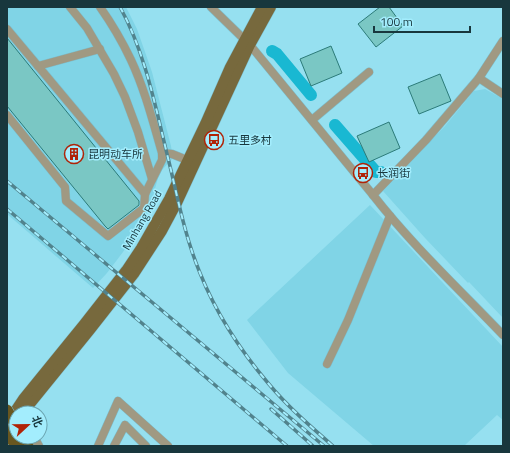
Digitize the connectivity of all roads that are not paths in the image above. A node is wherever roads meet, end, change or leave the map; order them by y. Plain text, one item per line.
1 (70, 7) edge
2 (100, 7) edge
3 (211, 7) edge
4 (262, 7) edge
5 (271, 7) edge
6 (7, 29) edge
7 (503, 41) edge
8 (248, 42) junction
9 (100, 49) junction
10 (38, 66) junction
11 (369, 72) dead end
12 (479, 78) junction
13 (503, 94) edge
14 (7, 115) edge
15 (312, 120) junction
16 (162, 153) junction
17 (187, 160) junction
18 (152, 179) junction
19 (145, 194) junction
20 (374, 195) junction
21 (390, 216) junction
22 (503, 335) edge
23 (327, 364) dead end
24 (29, 405) edge
25 (7, 423) edge
26 (7, 432) edge
27 (16, 446) edge
28 (98, 446) edge
29 (114, 446) edge
30 (146, 446) edge
31 (168, 446) edge

1 - 9 street
2 - 16 street
3 - 8 street
4 - 8 main road, Minhang Road
5 - 8 main road, Minhang Road
6 - 10 street
7 - 12 street
8 - 15 street
8 - 17 main road, Minhang Road
8 - 24 main road, Minhang Road
9 - 10 street
9 - 18 street
10 - 19 street
11 - 15 street
12 - 13 street
12 - 20 street
14 - 19 street
15 - 20 street
16 - 17 street
16 - 18 street
17 - 25 main road, Minhang Road
18 - 19 street
20 - 21 street
21 - 22 street
21 - 23 street
26 - 27 highway, bridge
28 - 31 street
29 - 30 street

